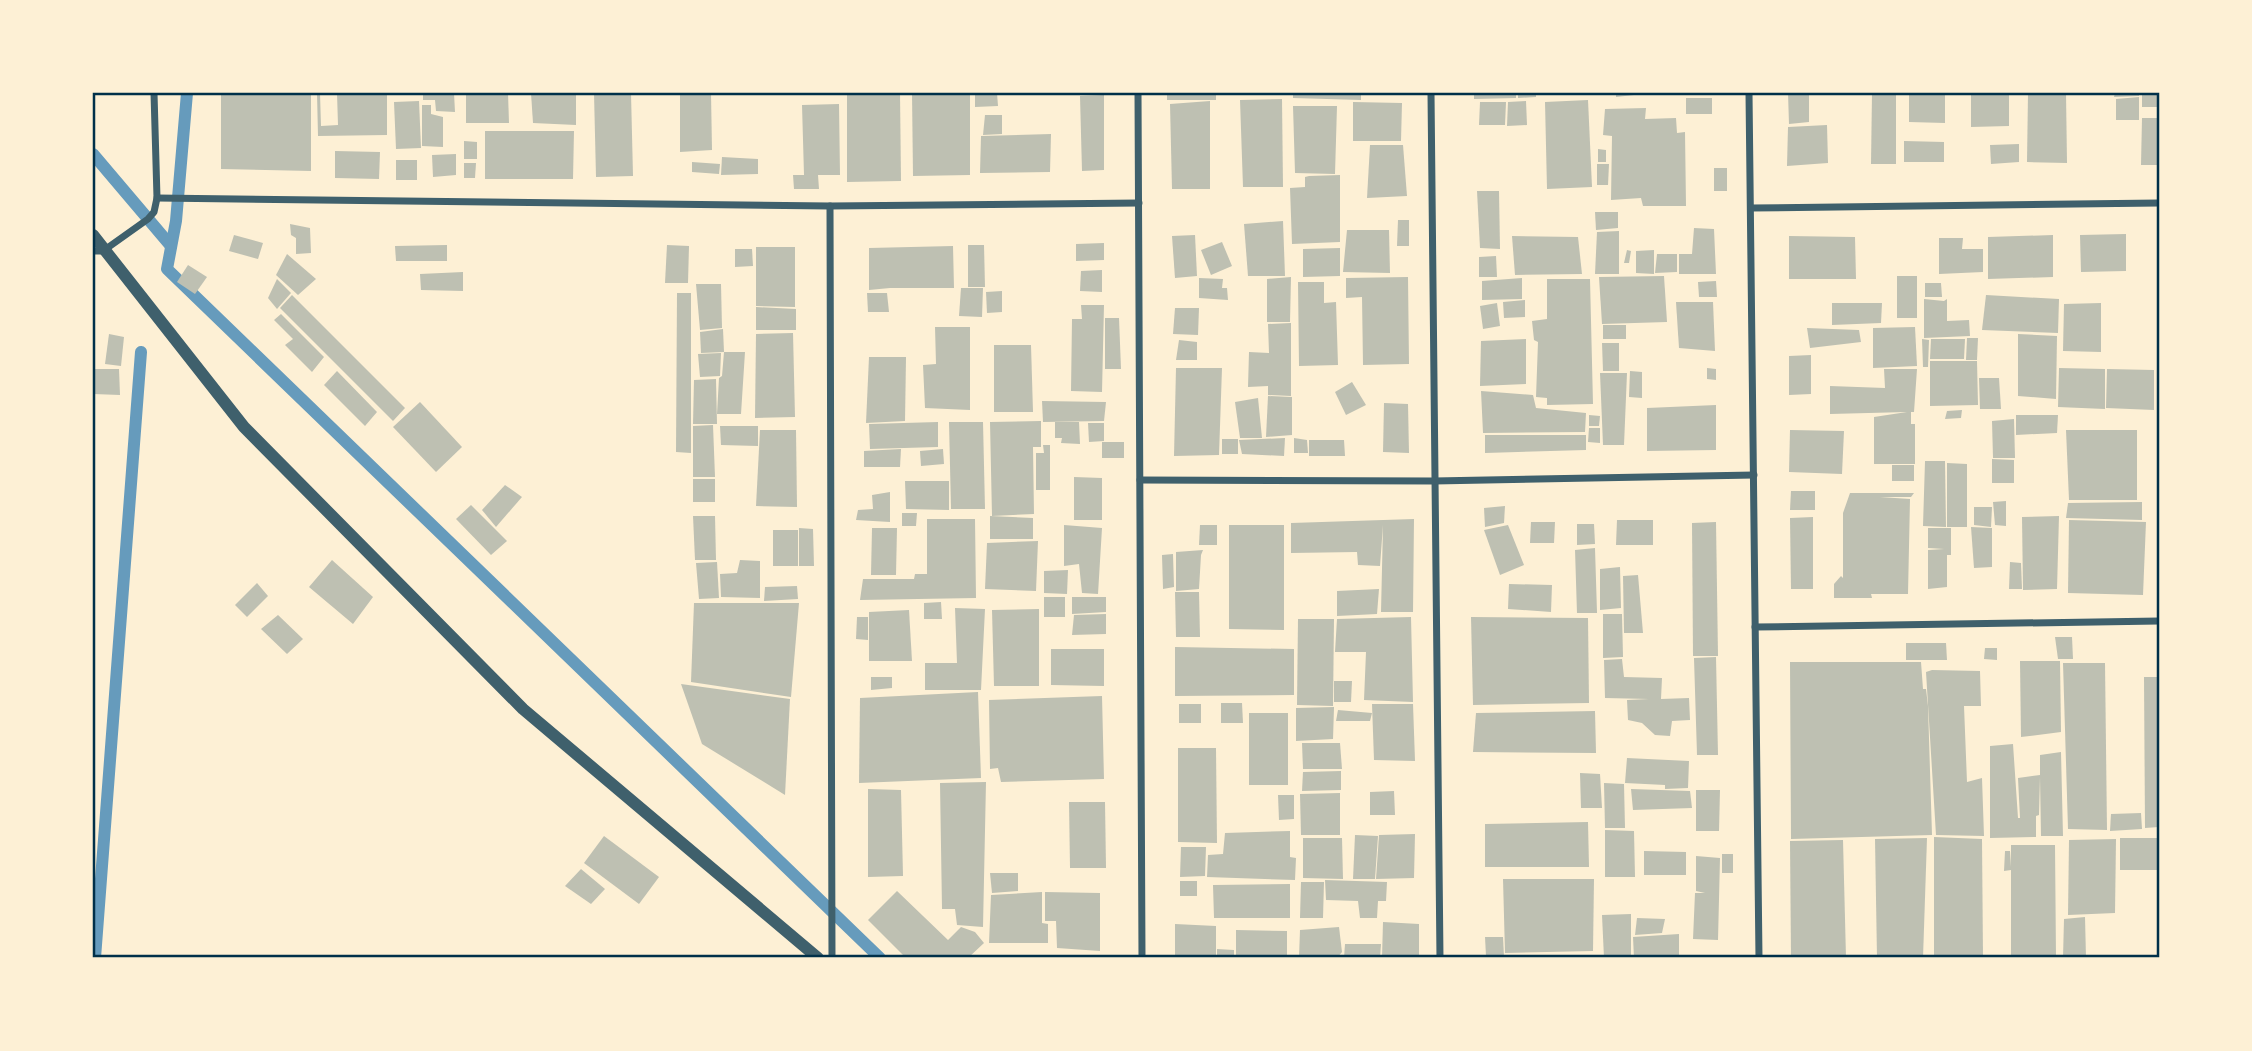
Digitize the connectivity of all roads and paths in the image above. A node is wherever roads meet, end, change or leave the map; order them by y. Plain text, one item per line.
1 (154, 93) edge
2 (1138, 93) edge
3 (1431, 93) edge
4 (1749, 93) edge
5 (157, 198) junction
6 (1139, 203) junction
7 (2159, 203) edge
8 (830, 206) junction
9 (1751, 208) junction
10 (93, 235) edge
11 (98, 251) edge
12 (1754, 475) junction
13 (1140, 480) junction
14 (1434, 481) junction
15 (2159, 621) edge
16 (1755, 627) junction
17 (818, 958) edge
18 (832, 958) edge
19 (1142, 958) edge
20 (1440, 958) edge
21 (1759, 958) edge

1 - 5 street
2 - 6 street
3 - 14 street
4 - 9 street
5 - 8 street
5 - 11 street
6 - 8 street
6 - 13 street
7 - 9 street
8 - 18 street
9 - 12 street
10 - 11 street
11 - 17 street
12 - 14 street
12 - 16 street
13 - 14 street
13 - 19 street
14 - 20 street
15 - 16 street
16 - 21 street

